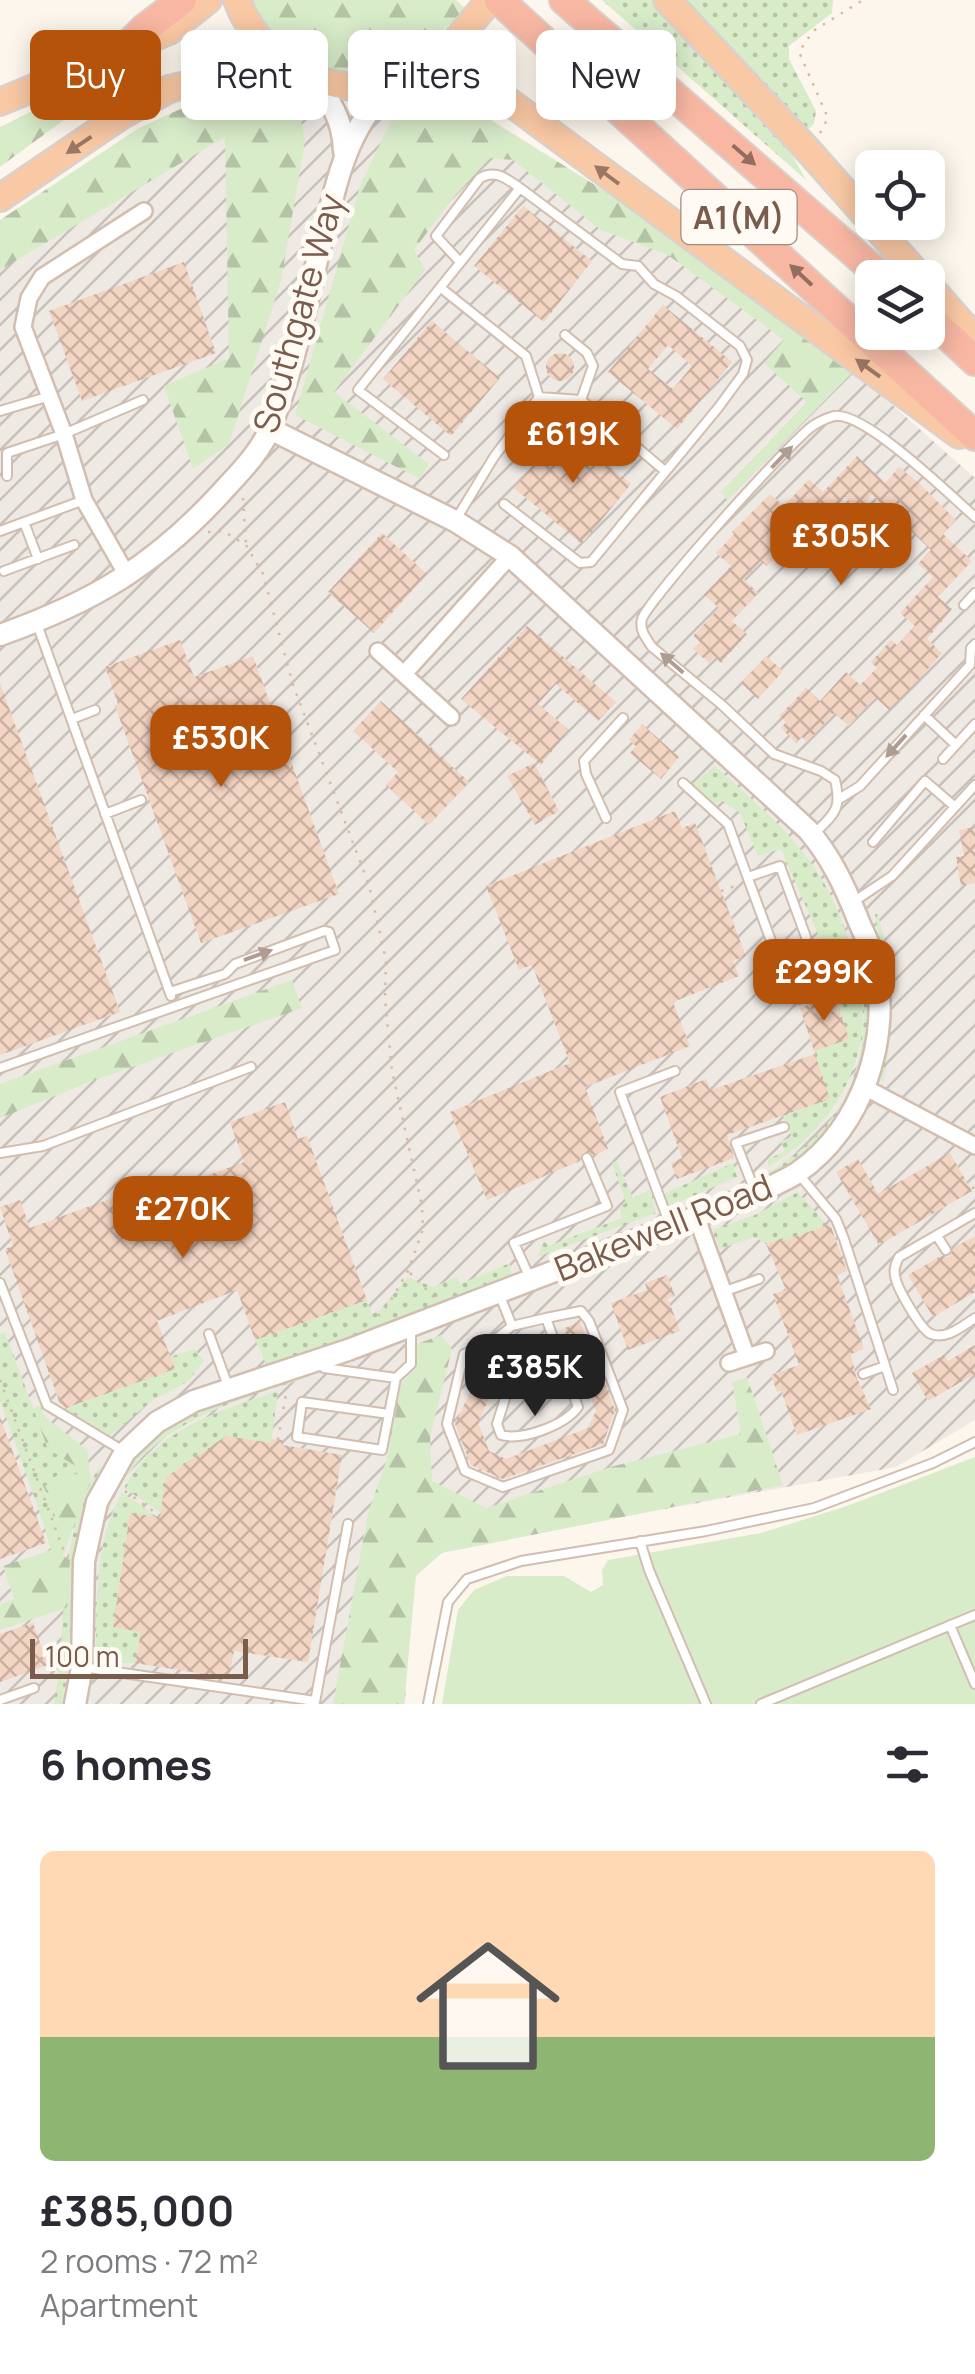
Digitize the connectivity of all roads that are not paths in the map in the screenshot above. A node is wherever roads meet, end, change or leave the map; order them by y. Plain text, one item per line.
1 (182, 0) edge
2 (208, 0) edge
3 (238, 0) edge
4 (490, 0) edge
5 (500, 0) edge
6 (564, 0) edge
7 (667, 0) edge
8 (146, 30) edge
9 (254, 30) edge
10 (463, 30) edge
11 (161, 34) edge
12 (181, 86) edge
13 (30, 89) edge
14 (328, 99) edge
15 (0, 102) edge
16 (516, 107) edge
17 (363, 120) edge
18 (344, 153) junction
19 (520, 188) junction
20 (0, 198) edge
21 (144, 211) dead end
22 (862, 260) edge
23 (905, 260) edge
24 (460, 262) junction
25 (441, 288) junction
26 (945, 304) edge
27 (945, 333) edge
28 (565, 335) dead end
29 (975, 338) edge
30 (975, 360) edge
31 (50, 396) junction
32 (539, 397) junction
33 (143, 400) dead end
34 (581, 400) junction
35 (0, 411) edge
36 (270, 429) junction
37 (64, 434) junction
38 (975, 436) edge
39 (975, 447) edge
40 (444, 454) dead end
41 (666, 471) junction
42 (7, 476) dead end
43 (84, 500) junction
44 (504, 504) dead end
45 (975, 516) edge
46 (455, 521) junction
47 (24, 522) junction
48 (0, 532) edge
49 (74, 546) dead end
50 (510, 556) junction
51 (38, 559) junction
52 (4, 571) dead end
53 (128, 576) junction
54 (975, 593) edge
55 (964, 605) dead end
56 (36, 622) junction
57 (0, 635) edge
58 (975, 644) edge
59 (378, 651) dead end
60 (404, 674) junction
61 (94, 710) dead end
62 (924, 715) junction
63 (451, 716) dead end
64 (72, 718) junction
65 (623, 718) dead end
66 (975, 724) edge
67 (956, 745) junction
68 (943, 759) dead end
69 (682, 783) dead end
70 (975, 785) edge
71 (839, 798) junction
72 (141, 800) dead end
73 (954, 806) junction
74 (105, 814) junction
75 (606, 818) dead end
76 (812, 835) junction
77 (873, 842) dead end
78 (748, 879) junction
79 (851, 904) junction
80 (806, 937) dead end
81 (774, 948) dead end
82 (874, 960) junction
83 (170, 992) junction
84 (799, 999) dead end
85 (174, 1005) junction
86 (252, 1067) dead end
87 (0, 1068) edge
88 (675, 1071) dead end
89 (866, 1088) junction
90 (784, 1127) dead end
91 (975, 1146) edge
92 (0, 1154) edge
93 (587, 1158) dead end
94 (798, 1172) junction
95 (756, 1194) junction
96 (975, 1213) edge
97 (696, 1216) junction
98 (670, 1226) junction
99 (937, 1236) junction
100 (946, 1250) dead end
101 (759, 1279) dead end
102 (530, 1280) junction
103 (0, 1283) edge
104 (858, 1285) junction
105 (844, 1290) dead end
106 (499, 1292) junction
107 (723, 1292) junction
108 (546, 1318) junction
109 (975, 1318) edge
110 (412, 1326) junction
111 (512, 1326) junction
112 (209, 1334) dead end
113 (490, 1343) junction
114 (766, 1351) dead end
115 (746, 1358) junction
116 (315, 1360) junction
117 (728, 1364) dead end
118 (885, 1366) junction
119 (864, 1374) dead end
120 (396, 1378) junction
121 (229, 1388) junction
122 (893, 1390) dead end
123 (388, 1414) junction
124 (975, 1442) edge
125 (125, 1452) junction
126 (348, 1524) dead end
127 (640, 1541) junction
128 (975, 1615) edge
129 (950, 1624) junction
130 (82, 1667) junction
131 (975, 1684) edge
132 (34, 1688) dead end
133 (0, 1700) edge
134 (315, 1703) edge
135 (75, 1704) edge
136 (428, 1704) edge
137 (706, 1704) edge
138 (761, 1704) edge

1 - 8 highway
2 - 11 highway
3 - 9 highway
4 - 10 highway
38 -> 5 highway, A1(M)
6 -> 22 highway, A1(M)
7 - 23 highway
12 -> 20 highway
13 - 15 highway
14 - 18 street, Southgate Way
39 -> 16 highway
17 - 18 street, Southgate Way
18 - 36 street, Southgate Way
19 - 24 lane
19 - 24 lane
19 - 41 lane
21 - 31 street
24 - 25 lane
25 - 32 lane
25 - 40 lane
26 - 29 highway
27 - 30 highway
28 - 34 lane
31 - 35 lane
31 - 37 street
32 - 34 lane
32 - 46 lane
33 - 37 lane
34 - 41 lane
36 - 46 street, Bakewell Road
36 - 53 street, Southgate Way
37 - 42 lane
37 - 43 street
41 - 44 lane
43 - 47 lane
43 - 53 street
71 -> 45 lane
46 - 50 street, Bakewell Road
47 - 48 lane
47 - 51 lane
49 - 51 lane
50 - 60 street
50 - 76 street, Bakewell Road
51 - 52 lane
53 - 56 street, Southgate Way
54 - 55 lane
56 - 57 street, Southgate Way
56 - 64 lane
58 - 62 lane
59 - 60 street
60 - 63 street
61 - 64 lane
62 - 67 lane
62 -> 71 lane
64 - 74 lane
65 - 75 lane
66 - 67 lane
67 - 68 lane
69 - 78 lane
70 - 73 lane
71 - 76 lane
72 - 74 lane
73 - 77 lane
73 - 79 lane
74 - 83 lane
76 - 79 street, Bakewell Road
78 - 80 lane
78 - 81 lane
79 - 82 street, Bakewell Road
82 - 84 lane
82 - 89 street, Bakewell Road
83 - 85 lane
83 -> 85 lane
85 - 87 lane
86 - 92 lane
88 - 98 lane
89 - 91 street
89 - 94 street, Bakewell Road
90 - 95 lane
93 - 102 lane
94 - 95 street, Bakewell Road
94 - 104 lane
95 - 97 street, Bakewell Road
96 - 99 lane
97 - 98 street, Bakewell Road
97 - 107 street
98 - 102 street, Bakewell Road
99 - 100 lane
99 - 109 lane
101 - 107 lane
102 - 106 street, Bakewell Road
103 - 125 lane
104 - 105 lane
104 - 118 lane
106 - 110 street, Bakewell Road
106 - 111 lane
107 - 115 street
108 - 111 lane
108 - 113 lane
108 - 113 lane
110 - 116 street, Bakewell Road
110 - 120 lane
111 - 113 lane
112 - 121 lane
114 - 115 street
115 - 117 street
116 - 120 lane
116 - 121 street, Bakewell Road
118 - 119 lane
118 - 122 lane
120 - 123 lane
121 - 125 street, Bakewell Road
123 - 123 lane
124 - 127 lane
125 - 130 street, Bakewell Road
126 - 134 lane
127 - 136 lane
127 - 137 lane
128 - 129 lane
129 - 131 lane
129 - 138 lane
130 - 134 lane
130 - 135 street, Bakewell Road
132 - 133 lane

